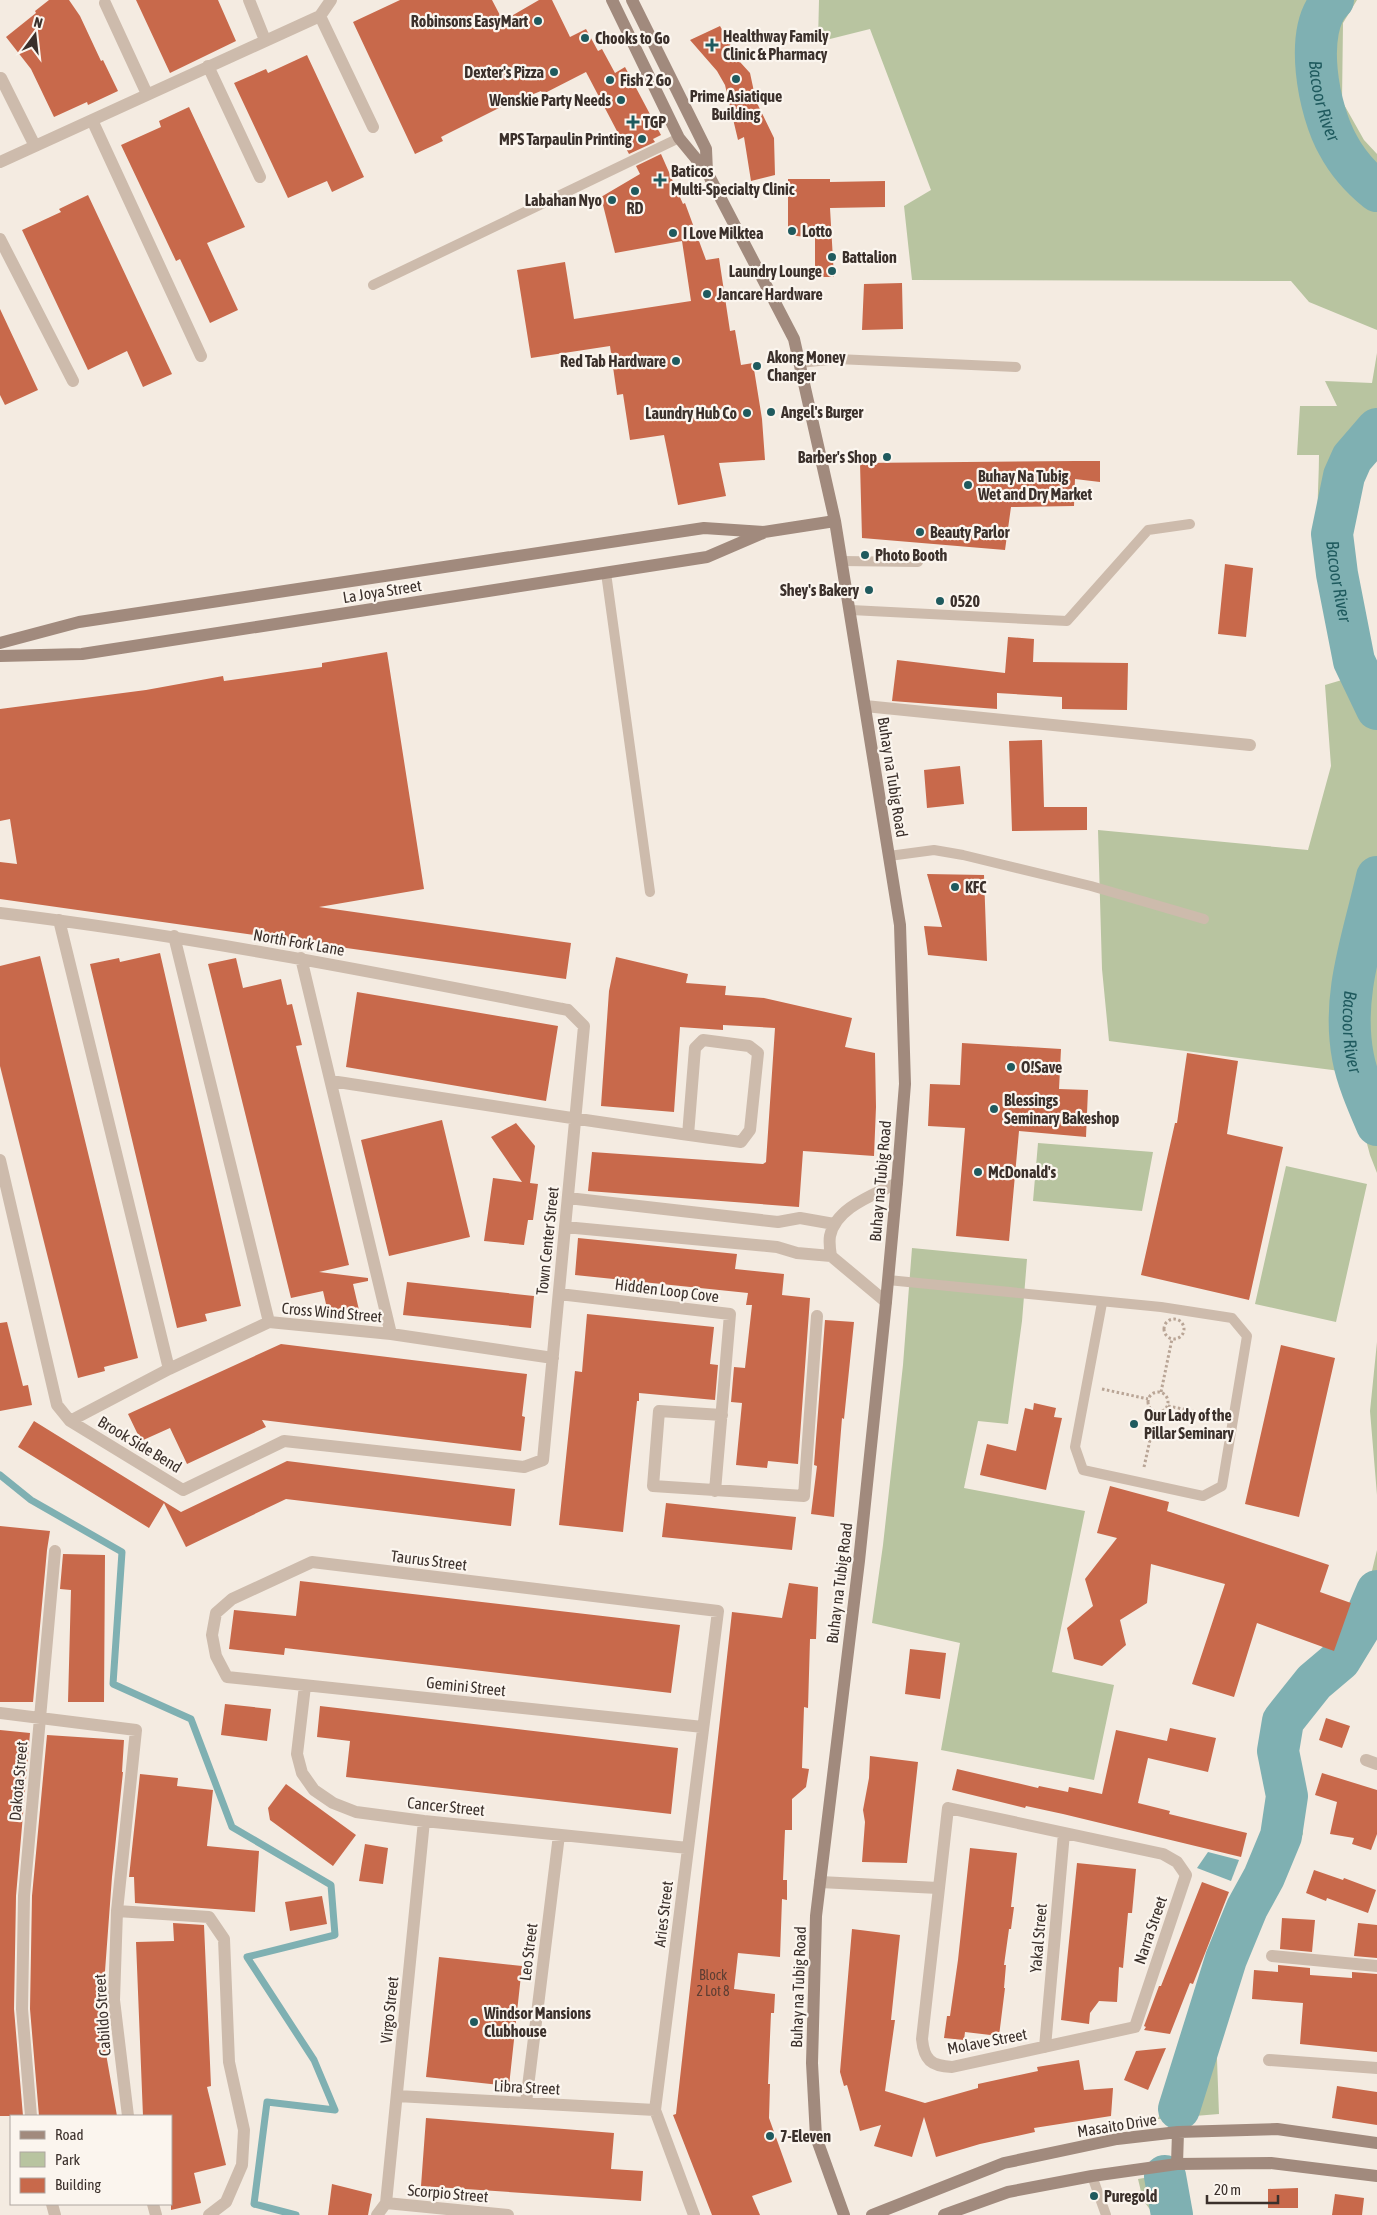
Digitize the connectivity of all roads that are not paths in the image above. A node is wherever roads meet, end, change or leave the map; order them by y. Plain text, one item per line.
1 (249, 0) edge
2 (331, 0) edge
3 (612, 0) edge
4 (632, 0) edge
5 (105, 3) dead end
6 (320, 16) junction
7 (265, 40) junction
8 (208, 66) junction
9 (1, 78) edge
10 (147, 94) junction
11 (92, 120) junction
12 (373, 127) dead end
13 (679, 138) junction
14 (35, 146) junction
15 (0, 162) edge
16 (707, 172) junction
17 (260, 177) dead end
18 (0, 240) edge
19 (373, 285) dead end
20 (201, 356) dead end
21 (800, 363) junction
22 (1016, 367) dead end
23 (73, 381) dead end
24 (835, 521) junction
25 (1190, 524) dead end
26 (764, 532) junction
27 (842, 561) junction
28 (918, 562) dead end
29 (606, 573) junction
30 (851, 610) junction
31 (0, 643) edge
32 (0, 656) edge
33 (865, 706) junction
34 (1250, 745) dead end
35 (889, 856) junction
36 (650, 892) dead end
37 (0, 913) edge
38 (1204, 919) dead end
39 (59, 920) junction
40 (174, 936) junction
41 (301, 958) junction
42 (584, 1026) joint
43 (330, 1081) junction
44 (576, 1119) junction
45 (688, 1135) junction
46 (0, 1160) edge
47 (897, 1183) junction
48 (568, 1198) junction
49 (834, 1224) junction
50 (565, 1227) junction
51 (831, 1256) junction
52 (888, 1280) junction
53 (558, 1294) junction
54 (886, 1302) junction
55 (1102, 1303) junction
56 (816, 1316) dead end
57 (270, 1322) junction
58 (391, 1334) junction
59 (552, 1358) junction
60 (169, 1369) junction
61 (722, 1415) junction
62 (70, 1421) junction
63 (543, 1460) joint
64 (715, 1490) junction
65 (55, 1551) dead end
66 (718, 1611) joint
67 (227, 1677) joint
68 (305, 1686) junction
69 (0, 1713) edge
70 (40, 1718) junction
71 (703, 1727) junction
72 (424, 1821) junction
73 (1064, 1833) junction
74 (559, 1835) junction
75 (688, 1848) junction
76 (1163, 1854) joint
77 (820, 1882) junction
78 (938, 1888) junction
79 (117, 1911) junction
80 (1272, 1956) dead end
81 (1377, 1966) edge
82 (1134, 2027) joint
83 (1045, 2046) junction
84 (1268, 2060) dead end
85 (1377, 2068) edge
86 (397, 2096) junction
87 (526, 2103) junction
88 (655, 2110) junction
89 (31, 2115) edge
90 (128, 2115) edge
91 (1178, 2132) junction
92 (1377, 2143) edge
93 (1177, 2164) junction
94 (1092, 2176) junction
95 (1377, 2176) edge
96 (386, 2203) junction
97 (456, 2212) edge
98 (209, 2215) edge
99 (377, 2215) edge
100 (508, 2215) edge
101 (694, 2215) edge
102 (844, 2215) edge
103 (872, 2215) edge
104 (944, 2215) edge
105 (1106, 2215) edge

1 - 7 street
2 - 6 street
3 - 13 street, Buhay na Tubig Road
4 - 16 street, Buhay na Tubig Road
5 - 10 street
6 - 7 street
6 - 12 street
7 - 8 street
8 - 10 street
8 - 17 street
9 - 14 street
10 - 11 street
11 - 14 street
11 - 20 street
13 - 16 street, Buhay na Tubig Road
13 - 19 lane
14 - 15 street
16 - 21 street, Buhay na Tubig Road
18 - 23 street
21 - 22 lane
21 - 24 street, Buhay na Tubig Road
24 - 26 street, La Joya Street
24 - 27 street, Buhay na Tubig Road
25 - 30 lane
26 - 29 street, La Joya Street
26 - 31 street, La Joya Street
27 - 28 lane
27 - 30 street, Buhay na Tubig Road
29 - 32 street, La Joya Street
29 - 36 lane
30 - 33 street, Buhay na Tubig Road
33 - 34 street
33 - 35 street, Buhay na Tubig Road
35 - 38 lane
35 - 47 street, Buhay na Tubig Road
37 - 39 street, North Fork Lane
39 - 40 street, North Fork Lane
39 - 60 street
40 - 41 street, North Fork Lane
40 - 57 street
41 - 42 street, North Fork Lane
41 - 43 street
42 - 44 street, Town Center Street
43 - 44 street
43 - 58 street
44 - 45 street
44 - 48 street, Town Center Street
45 - 45 street
46 - 62 street, Brook Side Bend
47 - 49 street
47 - 52 street, Buhay na Tubig Road
48 - 49 street
48 - 50 street, Town Center Street
49 - 51 street
50 - 51 street
50 - 53 street, Town Center Street
51 - 54 street
52 - 54 street, Buhay na Tubig Road
52 - 55 lane
53 - 59 street, Town Center Street
53 - 61 street, Hidden Loop Cove
54 - 77 street, Buhay na Tubig Road
55 - 55 lane
56 - 64 street
57 - 58 street, Cross Wind Street
57 - 60 street, Cross Wind Street
58 - 59 street, Cross Wind Street
59 - 63 street, Town Center Street
60 - 62 street, Cross Wind Street
61 - 64 street, Hidden Loop Cove
61 - 64 street
62 - 63 street, Brook Side Bend
65 - 70 street, Dakota Street
66 - 67 street, Taurus Street
66 - 71 street, Aries Street
67 - 68 street, Gemini Street
68 - 71 street, Gemini Street
68 - 72 street, Cancer Street
69 - 70 street
70 - 79 street, Cabildo Street
70 - 89 street, Dakota Street
71 - 75 street, Aries Street
72 - 74 street, Cancer Street
72 - 86 street, Virgo Street
73 - 76 street, Molave Street
73 - 78 street, Molave Street
73 - 83 street, Yakal Street
74 - 75 street, Cancer Street
74 - 87 street, Leo Street
75 - 88 street, Aries Street
76 - 82 street, Narra Street
77 - 78 street
77 - 102 street, Buhay na Tubig Road
78 - 83 street, Molave Street
79 - 90 street, Cabildo Street
79 - 98 street
80 - 81 street
82 - 83 street, Molave Street
84 - 85 street
86 - 87 street, Libra Street
86 - 96 street, Virgo Street
87 - 88 street, Libra Street
88 - 101 street, Aries Street
91 - 92 street, Masaito Drive
91 - 93 street
91 - 103 street, Masaito Drive
93 - 94 street
93 - 95 street
94 - 104 street
94 - 105 lane
96 - 97 street, Scorpio Street
96 - 99 street
97 - 100 street, Scorpio Street

